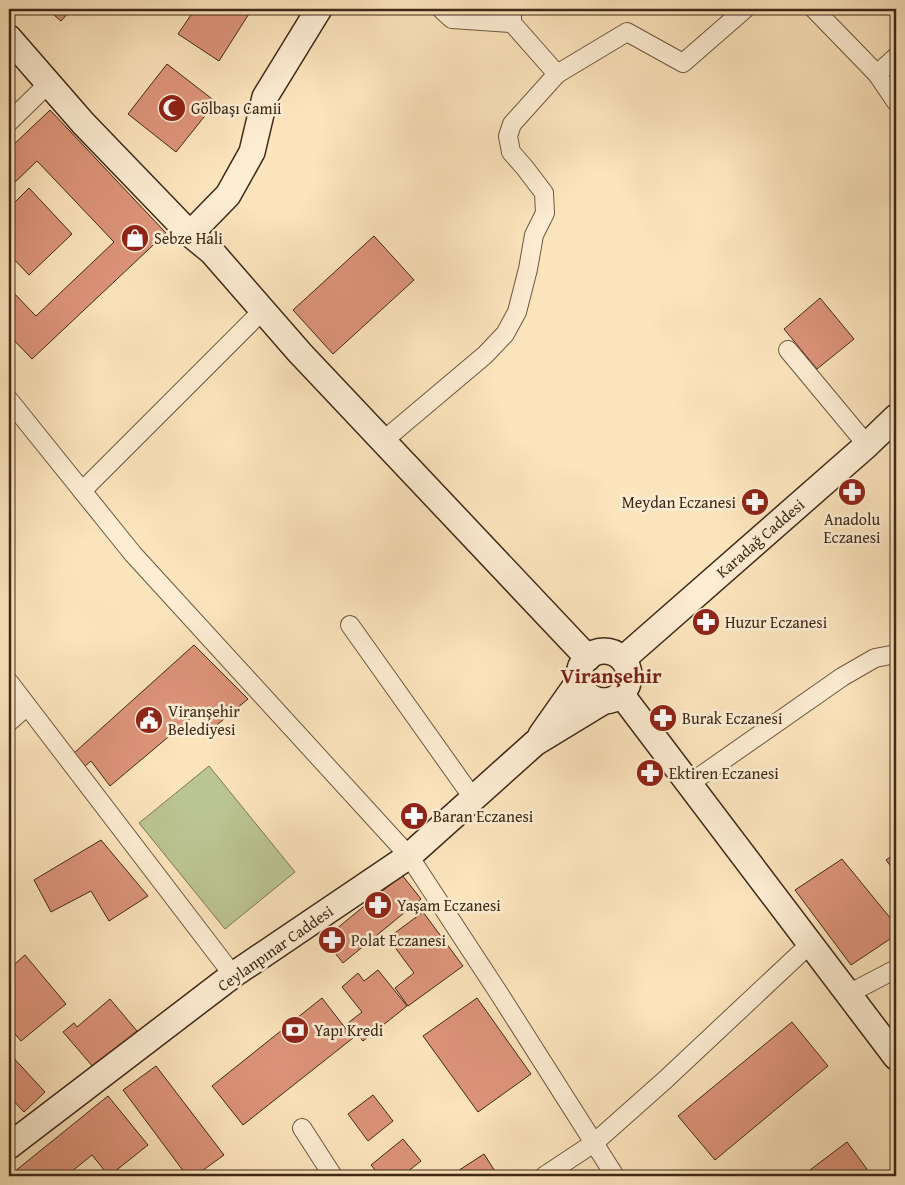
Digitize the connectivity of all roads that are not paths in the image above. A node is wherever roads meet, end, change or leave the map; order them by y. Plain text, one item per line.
1 (319, 9) edge
2 (441, 9) edge
3 (746, 9) edge
4 (814, 9) edge
5 (512, 16) edge
6 (9, 38) edge
7 (896, 57) edge
8 (557, 74) junction
9 (877, 74) junction
10 (49, 84) junction
11 (896, 102) edge
12 (9, 122) edge
13 (190, 234) junction
14 (262, 310) junction
15 (788, 350) dead end
16 (9, 400) edge
17 (896, 417) edge
18 (15, 419) edge
19 (383, 441) junction
20 (867, 444) junction
21 (82, 491) junction
22 (350, 625) dead end
23 (896, 654) edge
24 (588, 658) junction
25 (623, 659) junction
26 (579, 681) junction
27 (9, 682) edge
28 (612, 698) junction
29 (26, 707) junction
30 (9, 722) edge
31 (535, 743) junction
32 (689, 784) junction
33 (473, 798) junction
34 (409, 856) junction
35 (810, 944) junction
36 (896, 969) edge
37 (233, 975) junction
38 (848, 994) junction
39 (896, 1057) edge
40 (302, 1128) dead end
41 (594, 1143) junction
42 (9, 1146) edge
43 (333, 1176) edge
44 (544, 1176) edge
45 (615, 1176) edge

1 - 13 street
2 - 5 street
3 - 8 street
4 - 9 street
5 - 8 street
6 - 10 street
7 - 9 street
8 - 19 street
9 - 11 street
10 - 12 street
10 - 13 street
13 - 14 street
14 - 19 street
14 - 21 street
15 - 20 street
16 - 18 street
17 - 20 street, Karadağ Caddesi
18 - 21 street
19 - 24 street
20 - 25 street, Karadağ Caddesi
21 - 34 street
22 - 33 street
23 - 32 street
24 - 25 street
24 - 26 street
25 - 28 street
26 - 28 street
26 - 31 street
27 - 29 street
28 - 31 street
28 - 32 street
29 - 30 street
29 - 37 street
31 - 33 street, Ceylanpınar Caddesi
32 - 35 street
33 - 34 street, Ceylanpınar Caddesi
34 - 37 street, Ceylanpınar Caddesi
34 - 41 street
35 - 38 street
35 - 41 street
36 - 38 street
37 - 42 street, Ceylanpınar Caddesi
38 - 39 street
40 - 43 street
41 - 44 street
41 - 45 street

